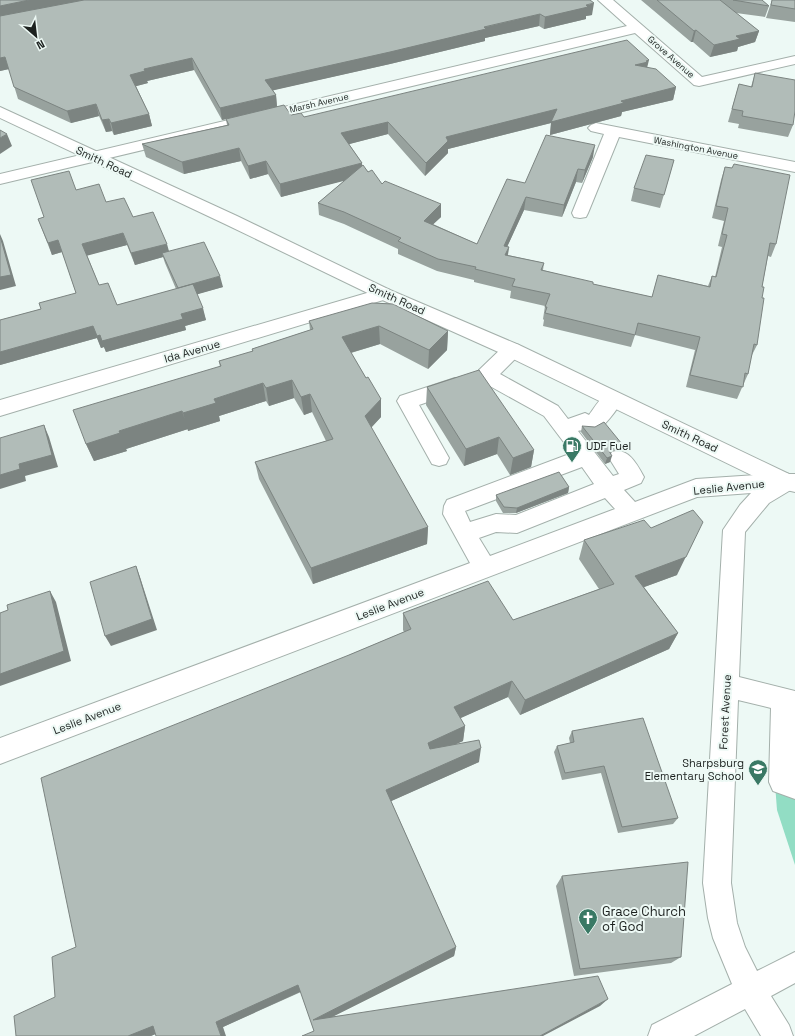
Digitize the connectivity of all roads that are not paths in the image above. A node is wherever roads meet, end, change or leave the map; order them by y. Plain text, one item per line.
1 (605, 0) edge
2 (638, 28) junction
3 (795, 60) edge
4 (0, 112) edge
5 (596, 128) dead end
6 (613, 132) junction
7 (94, 157) junction
8 (795, 167) edge
9 (0, 179) edge
10 (580, 213) dead end
11 (384, 294) junction
12 (512, 350) junction
13 (486, 375) junction
14 (613, 399) junction
15 (0, 408) edge
16 (564, 428) junction
17 (586, 457) junction
18 (439, 458) dead end
19 (619, 458) dead end
20 (792, 480) edge
21 (608, 486) junction
22 (630, 512) junction
23 (466, 533) junction
24 (485, 568) junction
25 (726, 685) junction
26 (790, 701) edge
27 (0, 751) edge
28 (795, 786) edge
29 (795, 967) edge
30 (750, 990) junction
31 (663, 1036) edge
32 (778, 1036) edge

1 - 2 street, Grove Avenue
2 - 3 street, Grove Avenue
2 - 7 street, Marsh Avenue
4 - 7 street, Smith Road
5 - 6 street, Washington Avenue
6 - 8 street, Washington Avenue
6 - 10 street
7 - 9 street, Marsh Avenue
7 - 11 street, Smith Road
11 - 12 street, Smith Road
11 - 15 street, Ida Avenue
12 - 13 street
12 - 14 street, Smith Road
13 - 16 street
13 - 18 street
14 - 16 street
14 - 20 street, Smith Road
16 - 17 street
17 - 21 street
17 - 23 street
19 - 21 street
20 - 22 street, Leslie Avenue
20 - 25 street, Forest Avenue
21 - 22 street
21 - 23 street
22 - 24 street, Leslie Avenue
23 - 24 street
24 - 27 street, Leslie Avenue
25 - 26 street
25 - 30 street, Forest Avenue
26 - 28 street
29 - 30 street
30 - 31 street
30 - 32 street, Forest Avenue

